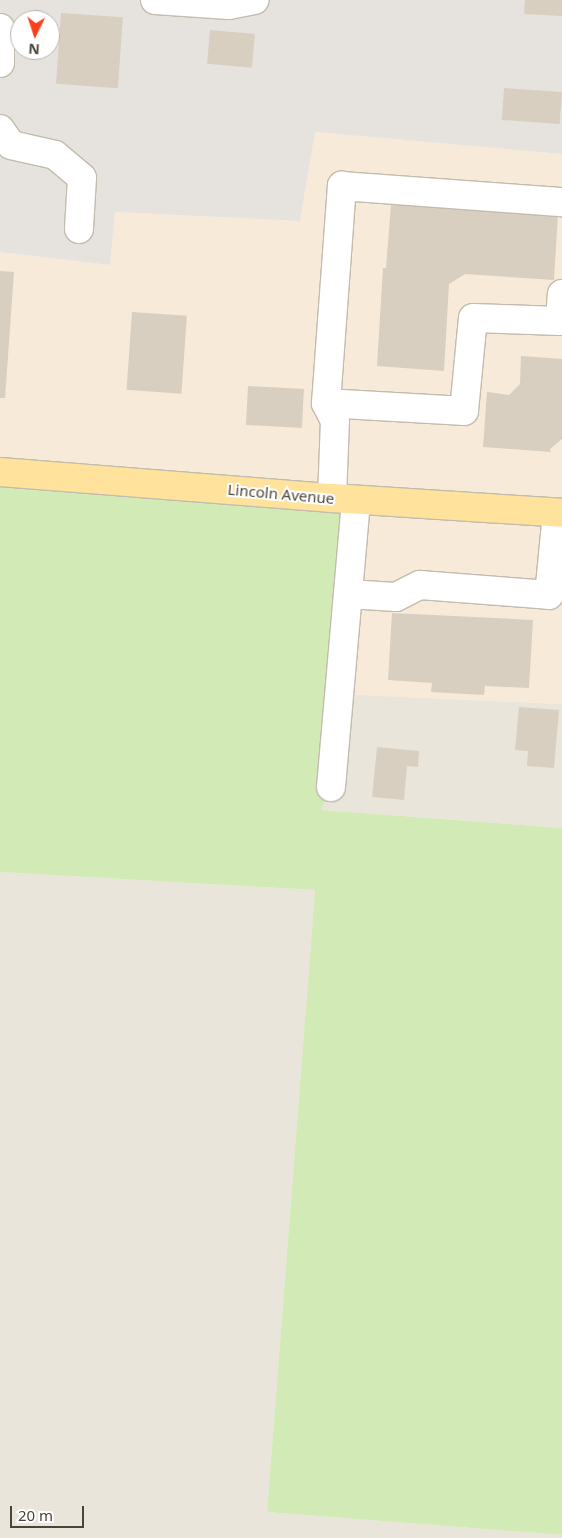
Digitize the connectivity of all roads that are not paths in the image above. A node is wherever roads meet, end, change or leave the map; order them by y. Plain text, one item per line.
1 (154, 0) edge
2 (255, 0) edge
3 (0, 28) edge
4 (0, 63) edge
5 (0, 129) edge
6 (562, 202) edge
7 (79, 229) dead end
8 (562, 294) edge
9 (326, 403) junction
10 (0, 472) edge
11 (344, 499) junction
12 (559, 513) edge
13 (348, 594) junction
14 (332, 787) dead end

1 - 2 street
3 - 4 street
5 - 7 street
6 - 9 street
8 - 9 street
9 - 11 street
10 - 11 main road, Lincoln Avenue
11 - 12 main road, Lincoln Avenue
11 - 13 street
12 - 13 street
13 - 14 street

